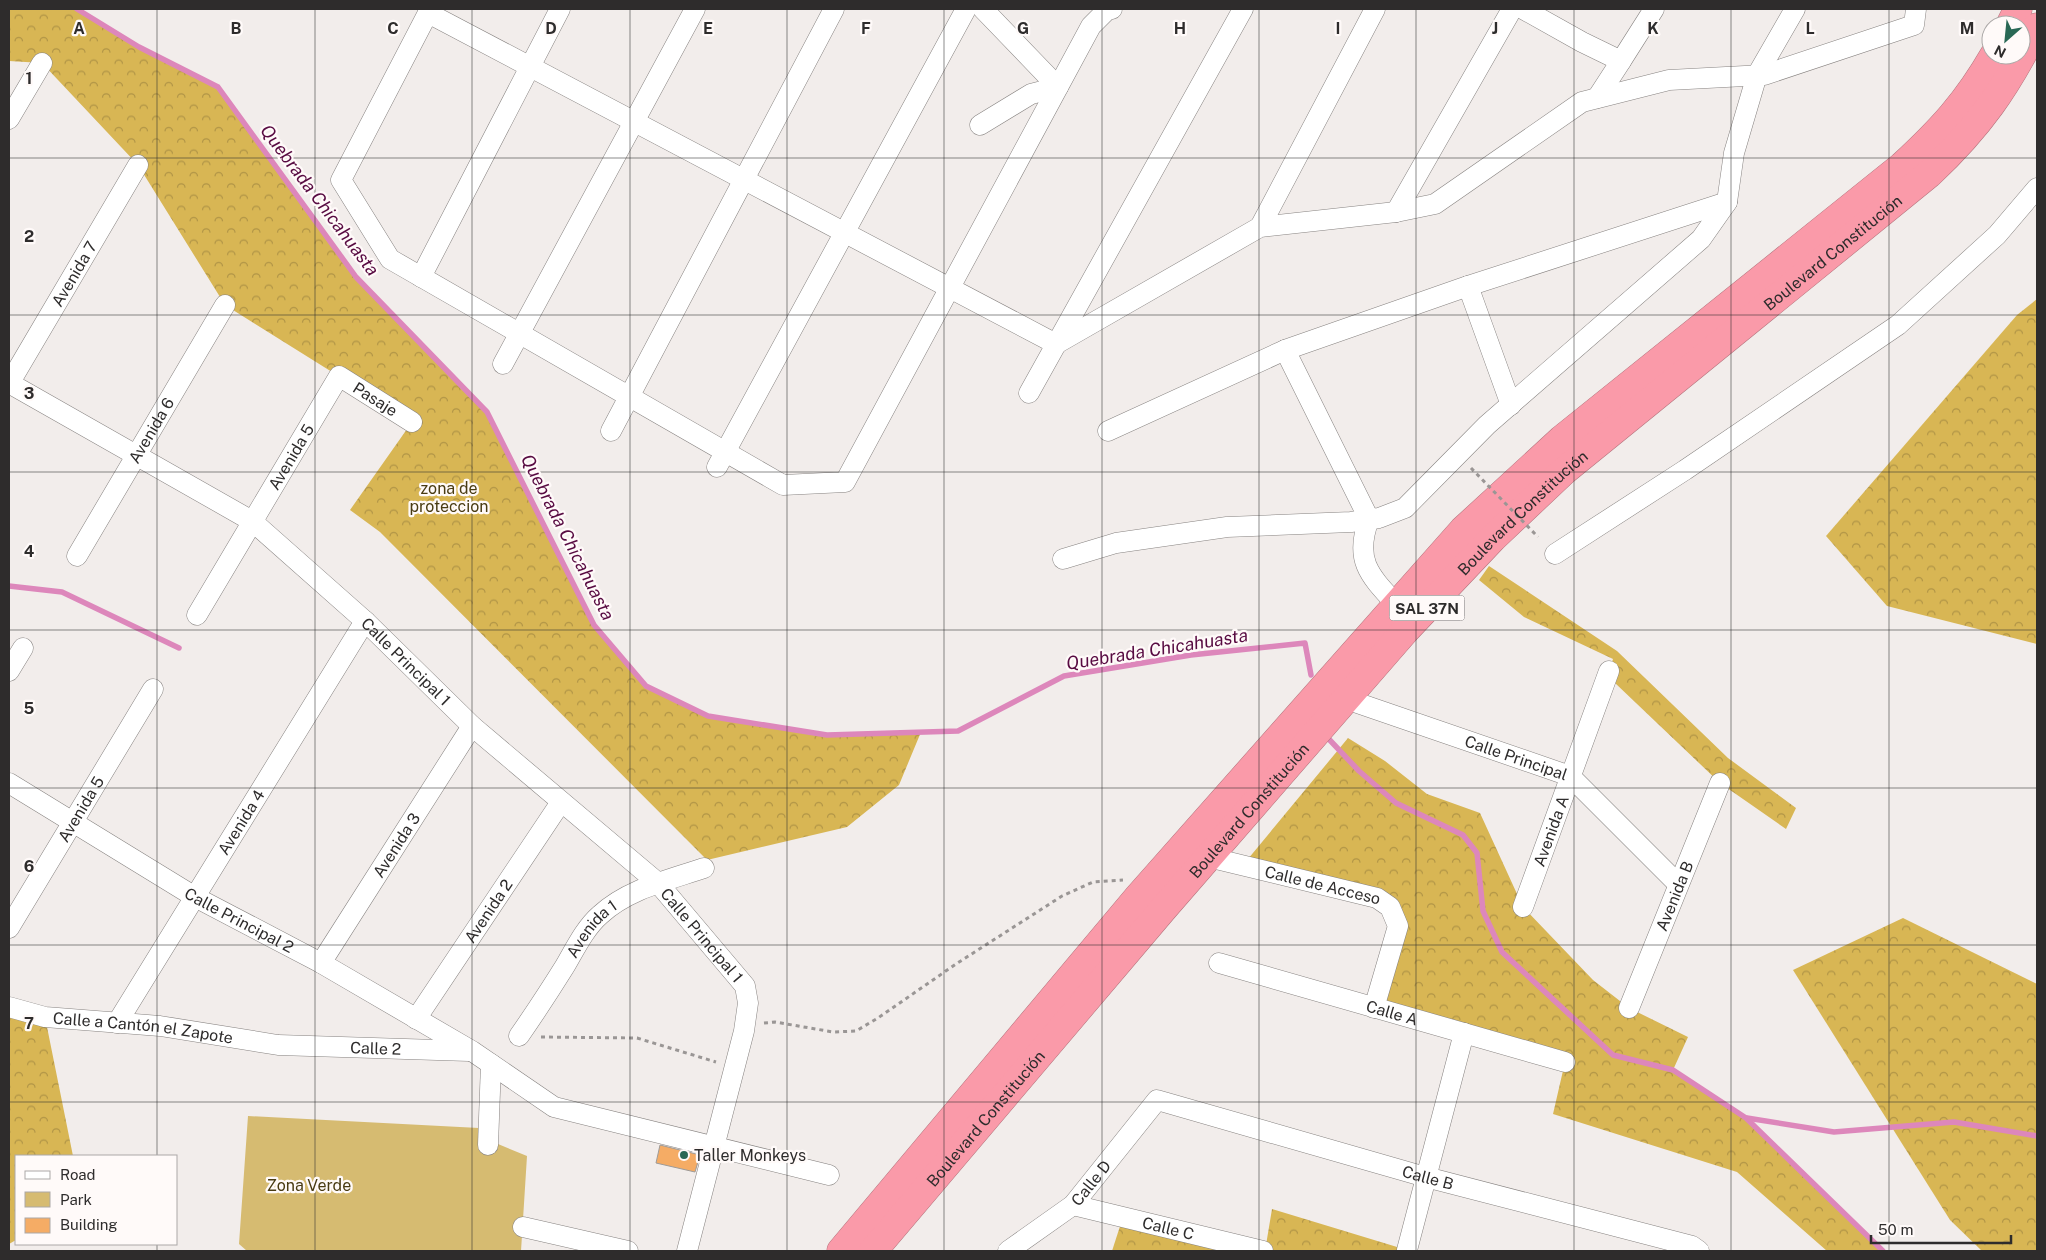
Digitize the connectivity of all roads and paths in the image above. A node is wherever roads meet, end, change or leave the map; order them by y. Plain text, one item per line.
1 (560, 9) edge
2 (695, 9) edge
3 (834, 9) edge
4 (966, 9) edge
5 (983, 9) edge
6 (1112, 9) edge
7 (1243, 9) edge
8 (1376, 9) edge
9 (1512, 9) edge
10 (1523, 9) edge
11 (1654, 9) edge
12 (1795, 9) edge
13 (1916, 9) edge
14 (429, 11) edge
15 (2037, 27) edge
16 (1621, 61) junction
17 (42, 63) dead end
18 (1988, 65) edge
19 (530, 67) junction
20 (1757, 76) junction
21 (1058, 86) junction
22 (1596, 98) junction
23 (9, 119) edge
24 (634, 122) junction
25 (980, 125) dead end
26 (138, 165) dead end
27 (744, 180) junction
28 (2037, 188) edge
29 (1727, 202) junction
30 (1396, 212) junction
31 (1260, 226) junction
32 (844, 233) junction
33 (421, 277) junction
34 (1468, 286) junction
35 (949, 288) junction
36 (225, 305) dead end
37 (520, 334) junction
38 (1056, 344) junction
39 (1285, 350) junction
40 (504, 364) dead end
41 (339, 376) joint
42 (9, 383) edge
43 (1029, 393) dead end
44 (629, 397) junction
45 (1511, 405) junction
46 (412, 422) dead end
47 (611, 431) dead end
48 (1108, 432) dead end
49 (136, 456) junction
50 (721, 460) junction
51 (1471, 468) dead end
52 (1369, 519) junction
53 (252, 521) junction
54 (1538, 536) dead end
55 (1555, 554) dead end
56 (77, 556) dead end
57 (1063, 559) dead end
58 (1396, 604) junction
59 (196, 615) dead end
60 (365, 621) junction
61 (23, 648) dead end
62 (9, 671) edge
63 (1608, 671) dead end
64 (153, 690) dead end
65 (1346, 699) junction
66 (472, 726) junction
67 (1570, 776) junction
68 (1720, 783) dead end
69 (9, 784) edge
70 (561, 802) junction
71 (72, 822) junction
72 (1208, 857) junction
73 (704, 868) dead end
74 (1154, 879) junction
75 (658, 883) junction
76 (1678, 884) junction
77 (195, 897) junction
78 (1523, 907) dead end
79 (9, 928) edge
80 (321, 963) junction
81 (1219, 963) dead end
82 (9, 1007) edge
83 (1374, 1008) junction
84 (1629, 1008) dead end
85 (416, 1019) junction
86 (117, 1022) junction
87 (744, 1032) junction
88 (1464, 1033) junction
89 (519, 1036) joint
90 (278, 1046) joint
91 (472, 1051) junction
92 (1565, 1062) dead end
93 (720, 1063) dead end
94 (491, 1064) junction
95 (1157, 1100) joint
96 (488, 1145) dead end
97 (715, 1147) junction
98 (829, 1175) dead end
99 (1426, 1177) junction
100 (1073, 1205) junction
101 (523, 1227) dead end
102 (1407, 1250) dead end
103 (628, 1251) edge
104 (687, 1251) edge
105 (841, 1251) edge
106 (873, 1251) edge
107 (1008, 1251) edge
108 (1263, 1251) edge
109 (1699, 1251) edge

1 - 19 street
2 - 24 street
3 - 27 street
4 - 32 street
5 - 21 street
6 - 21 street
7 - 38 street
8 - 31 street
9 - 30 street
10 - 16 street
11 - 16 street
12 - 20 street
13 - 20 street
14 - 19 street
14 - 33 street
15 - 65 highway, Boulevard Constitución / SAL 37N
16 - 22 street
17 - 23 street
18 - 58 highway, Boulevard Constitución / SAL 37N
19 - 24 street
19 - 33 street
20 - 22 street
20 - 29 street
21 - 25 street
21 - 35 street
22 - 30 street
24 - 27 street
24 - 37 street
26 - 42 street, Avenida 7
27 - 32 street
27 - 44 street
28 - 55 street
29 - 34 street
29 - 45 street
30 - 31 street
31 - 38 street
32 - 35 street
32 - 50 street
33 - 37 street
34 - 39 street
34 - 45 street
35 - 38 street
35 - 50 street
36 - 49 street, Avenida 6
37 - 40 street
37 - 44 street
38 - 43 street
39 - 48 street
39 - 52 street
41 - 46 street, Pasaje
41 - 53 street, Avenida 5
42 - 49 street, Calle Principal 1
44 - 47 street
44 - 50 street
45 - 52 street
49 - 53 street, Calle Principal 1
49 - 56 street, Avenida 6
51 - 54 path, bridge
52 - 57 street
52 - 58 street
53 - 59 street, Avenida 5
53 - 60 street, Calle Principal 1
58 - 74 highway, Boulevard Constitución / SAL 37N
60 - 66 street, Calle Principal 1
60 - 77 street, Avenida 4
61 - 62 street
63 - 67 street, Avenida A
64 - 71 street, Avenida 5
65 - 67 street, Calle Principal
65 - 72 highway, Boulevard Constitución / SAL 37N
66 - 70 street, Calle Principal 1
66 - 80 street, Avenida 3
67 - 76 street, Calle Principal
67 - 78 street, Avenida A
68 - 76 street, Avenida B
69 - 71 street, Calle Principal 2
70 - 75 street, Calle Principal 1
70 - 85 street, Avenida 2
71 - 77 street, Calle Principal 2
71 - 79 street, Avenida 5
72 - 83 street, Calle de Acceso
72 - 106 highway, Boulevard Constitución / SAL 37N
73 - 75 street, Avenida 1
74 - 87 path
74 - 105 highway, Boulevard Constitución / SAL 37N
75 - 87 street, Calle Principal 1
75 - 89 street, Avenida 1
76 - 84 street, Avenida B
77 - 80 street, Calle Principal 2
77 - 86 street, Avenida 4
80 - 85 street, Calle Principal 2
81 - 83 street, Calle A
82 - 86 street, Calle a Cantón el Zapote
83 - 88 street, Calle A
85 - 91 street, Calle Principal 2
86 - 90 street, Calle a Cantón el Zapote
87 - 97 street
88 - 92 street, Calle A
88 - 99 street
89 - 93 path
90 - 91 street, Calle 2
91 - 94 street, Calle Principal 2
94 - 96 street
94 - 97 street, Calle Principal 2
95 - 99 street, Calle B
95 - 100 street, Calle D
97 - 98 street, Calle Principal 2
97 - 104 street
99 - 102 street
99 - 109 street, Calle B
100 - 107 street, Calle D
100 - 108 street, Calle C
101 - 103 street

